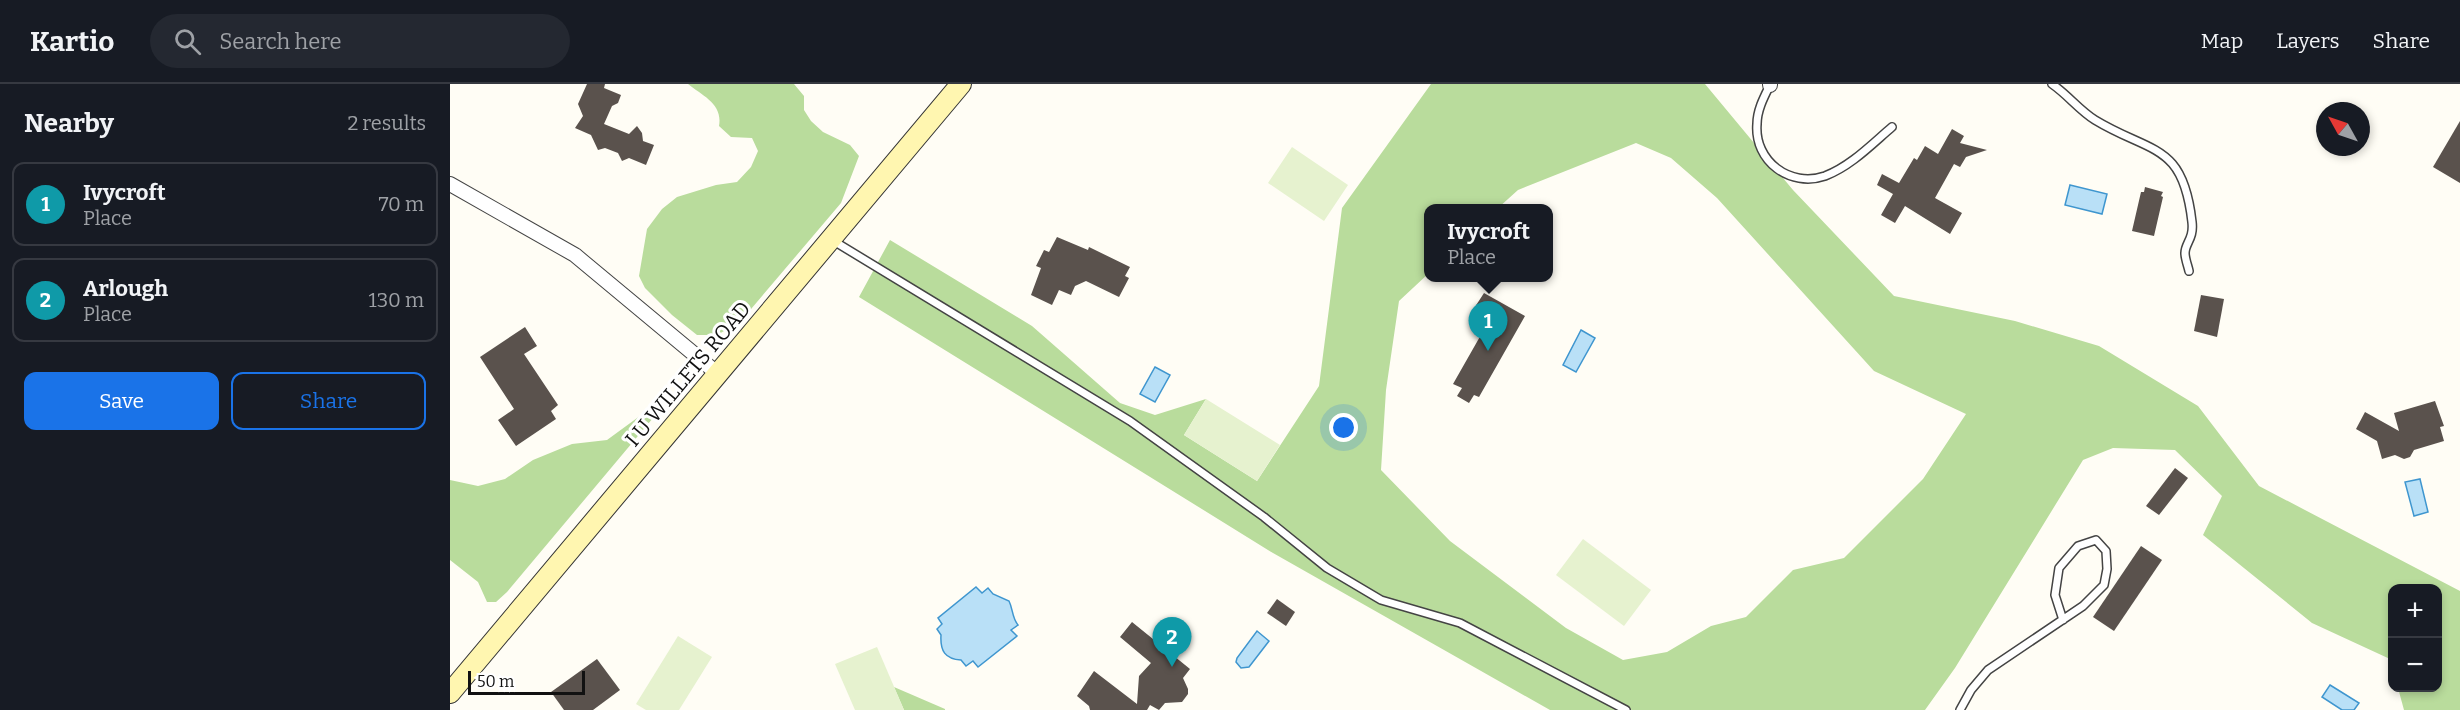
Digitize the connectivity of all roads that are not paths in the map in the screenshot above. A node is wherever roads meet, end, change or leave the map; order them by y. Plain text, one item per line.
1 (961, 84) edge
2 (1770, 84) edge
3 (2052, 84) edge
4 (1892, 127) dead end
5 (450, 184) edge
6 (832, 240) junction
7 (2189, 271) dead end
8 (718, 374) junction
9 (2063, 620) junction
10 (450, 693) edge
11 (1626, 710) edge
12 (1960, 710) edge

1 - 6 street, I U WILLETS ROAD
2 - 4 lane
3 - 7 lane
5 - 8 street
6 - 8 street, I U WILLETS ROAD
6 - 11 lane
8 - 10 street, I U WILLETS ROAD
9 - 9 lane
9 - 12 lane

